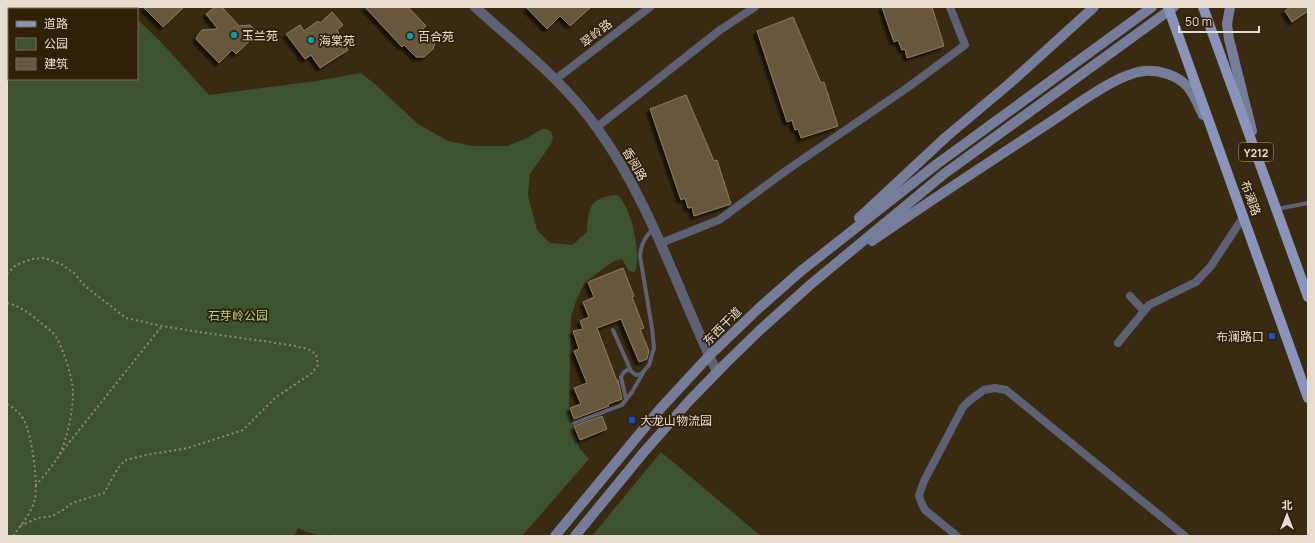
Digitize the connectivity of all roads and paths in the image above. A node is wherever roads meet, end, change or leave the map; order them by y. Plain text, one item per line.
1 (474, 7) edge
2 (650, 7) edge
3 (755, 7) edge
4 (950, 7) edge
5 (1094, 7) edge
6 (1152, 7) edge
7 (1168, 7) edge
8 (1174, 7) edge
9 (1203, 7) edge
10 (1230, 7) edge
11 (556, 79) junction
12 (597, 127) junction
13 (1259, 160) junction
14 (1226, 169) junction
15 (1308, 203) edge
16 (1277, 209) junction
17 (1244, 216) junction
18 (654, 228) junction
19 (661, 243) junction
20 (801, 272) junction
21 (7, 274) edge
22 (810, 285) junction
23 (1130, 296) dead end
24 (1308, 297) edge
25 (7, 303) edge
26 (1144, 311) junction
27 (162, 326) junction
28 (613, 330) dead end
29 (1118, 342) dead end
30 (710, 356) junction
31 (629, 368) junction
32 (644, 371) junction
33 (717, 372) junction
34 (1308, 398) edge
35 (626, 399) junction
36 (7, 404) edge
37 (574, 423) dead end
38 (58, 457) junction
39 (35, 486) junction
40 (20, 526) junction
41 (14, 536) edge
42 (555, 536) edge
43 (575, 536) edge
44 (957, 536) edge
45 (1185, 536) edge

1 - 11 street, 香阅路
2 - 11 street, 翠岭路
3 - 12 street
4 - 19 street
5 - 20 main road
6 - 20 main road, 东西干道
7 - 14 main road, 布澜路 / Y212
8 - 22 main road
9 - 13 main road, 布澜路 / Y212
10 - 13 main road
11 - 12 street, 香阅路
12 - 18 street, 香阅路
13 - 16 main road, 布澜路 / Y212
14 - 17 main road, 布澜路 / Y212
14 - 22 main road
15 - 16 lane
16 - 24 main road, 布澜路 / Y212
17 - 26 street
17 - 34 main road, 布澜路 / Y212
18 - 19 street, 香阅路
18 - 32 lane
19 - 30 street, 香阅路
20 - 30 main road, 东西干道
21 - 27 path
22 - 33 main road
23 - 26 street
25 - 38 path
26 - 29 street
27 - 38 path
27 - 40 path
28 - 31 lane
30 - 33 street, 香阅路
30 - 42 main road, 东西干道
31 - 32 lane
31 - 35 lane
32 - 35 lane
33 - 43 main road
35 - 37 lane
36 - 39 path
38 - 39 path
39 - 40 path
40 - 41 path
44 - 45 street

